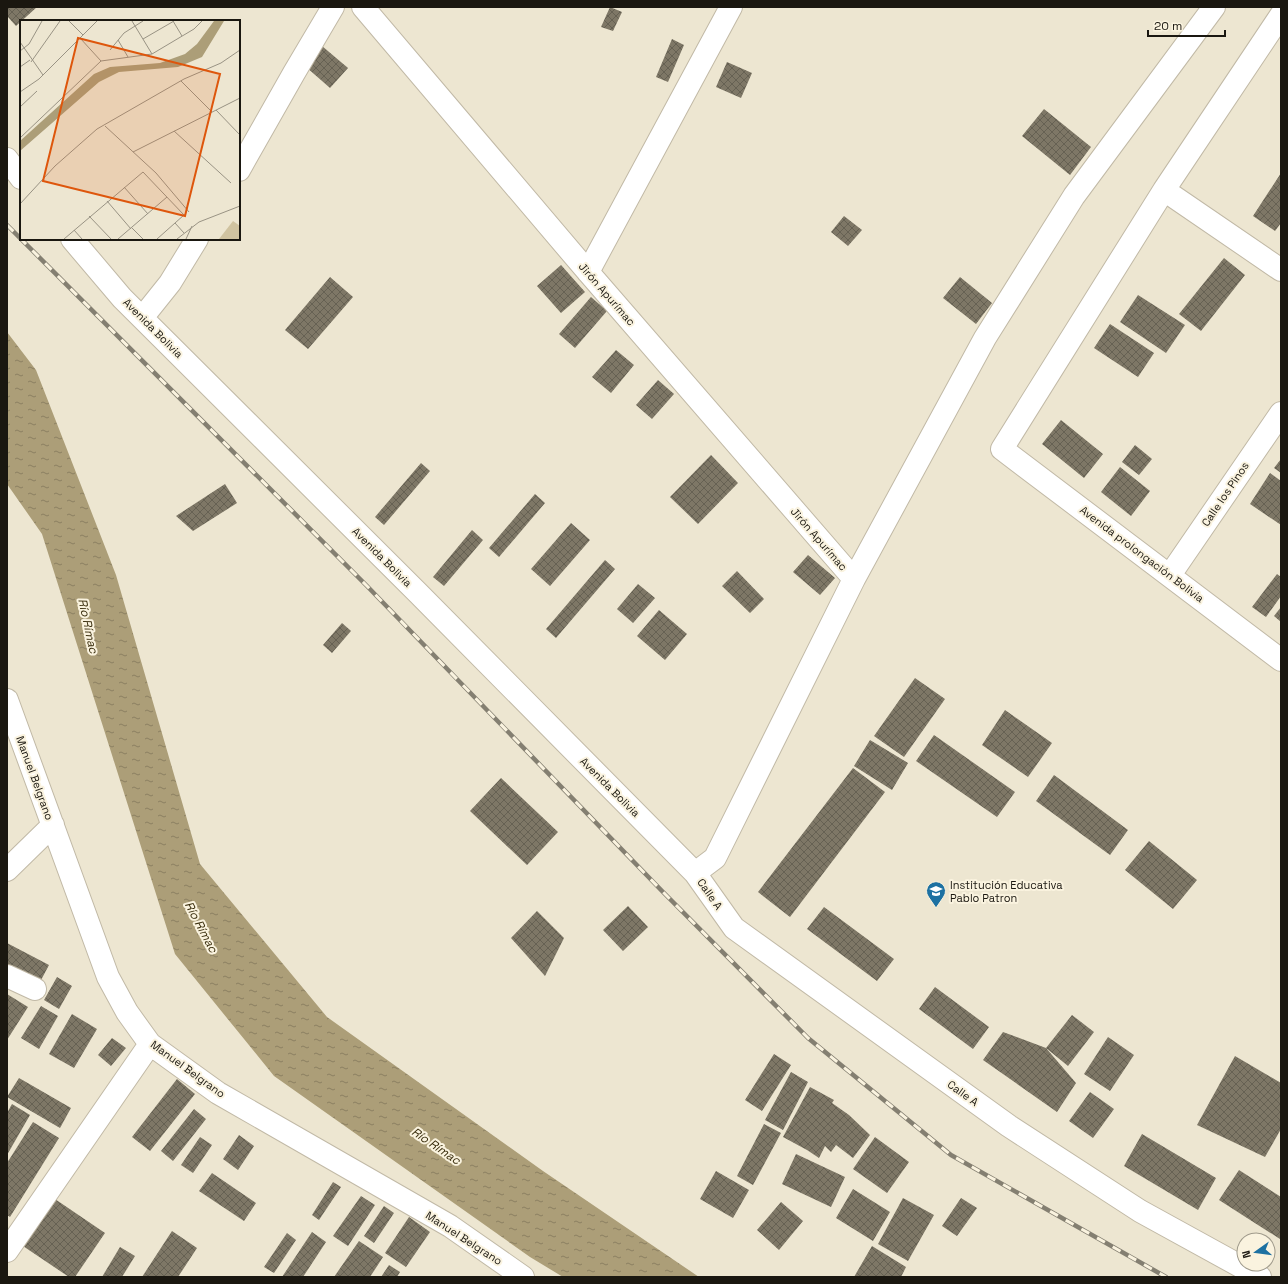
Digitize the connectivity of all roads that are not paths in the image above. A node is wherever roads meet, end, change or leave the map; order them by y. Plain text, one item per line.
1 (333, 7) edge
2 (363, 7) edge
3 (731, 7) edge
4 (1214, 7) edge
5 (1281, 15) edge
6 (7, 158) edge
7 (240, 168) edge
8 (20, 177) edge
9 (1164, 190) junction
10 (73, 240) edge
11 (196, 240) edge
12 (1281, 270) edge
13 (588, 272) junction
14 (142, 318) junction
15 (1281, 413) edge
16 (1170, 575) junction
17 (854, 578) junction
18 (1281, 660) edge
19 (7, 700) edge
20 (53, 825) junction
21 (7, 870) edge
22 (695, 873) junction
23 (7, 976) edge
24 (35, 989) dead end
25 (150, 1044) junction
26 (7, 1252) edge
27 (523, 1277) edge
28 (1260, 1277) edge

1 - 7 street
2 - 13 street, Jirón Apurímac
3 - 13 street
4 - 17 street
5 - 9 street
6 - 8 street
9 - 12 street
9 - 16 street, Avenida prolongación Bolivia
10 - 14 street, Avenida Bolivia
11 - 14 street
13 - 17 street, Jirón Apurímac
14 - 22 street, Avenida Bolivia
15 - 16 street, Calle los Pinos
16 - 18 street, Avenida prolongación Bolivia
17 - 22 street
19 - 20 street, Manuel Belgrano
20 - 21 street
20 - 25 street, Manuel Belgrano
22 - 28 street, Calle A
23 - 24 street
25 - 26 street
25 - 27 street, Manuel Belgrano

